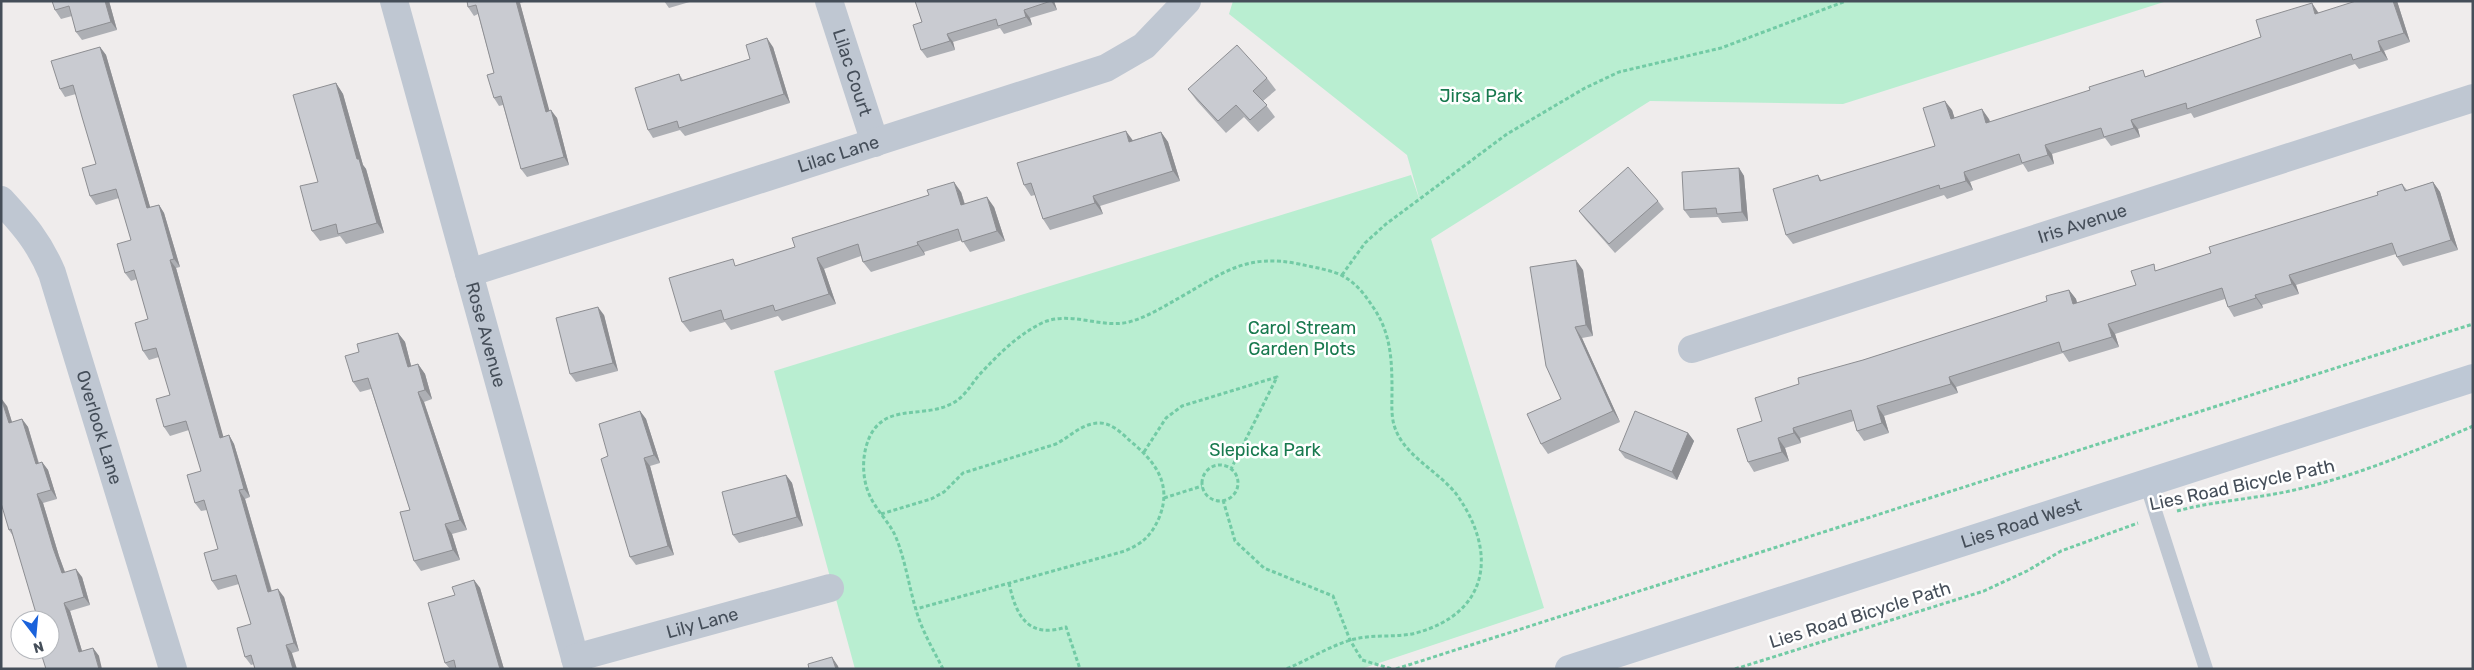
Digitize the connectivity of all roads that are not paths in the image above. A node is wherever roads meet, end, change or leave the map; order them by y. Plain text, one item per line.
1 (394, 1) edge
2 (829, 1) edge
3 (1187, 1) edge
4 (2473, 98) edge
5 (875, 143) junction
6 (1, 200) edge
7 (469, 274) junction
8 (1692, 349) dead end
9 (2473, 378) edge
10 (2146, 483) junction
11 (830, 588) dead end
12 (577, 664) edge
13 (173, 669) edge
14 (1568, 669) edge
15 (2206, 669) edge

1 - 7 street, Rose Avenue
2 - 5 street, Lilac Court
3 - 5 street, Lilac Lane
4 - 8 street, Iris Avenue
5 - 7 street, Lilac Lane
6 - 13 street, Overlook Lane
7 - 12 street, Rose Avenue
9 - 10 street, Lies Road West
10 - 14 street, Lies Road West
10 - 15 lane
11 - 12 street, Lily Lane

